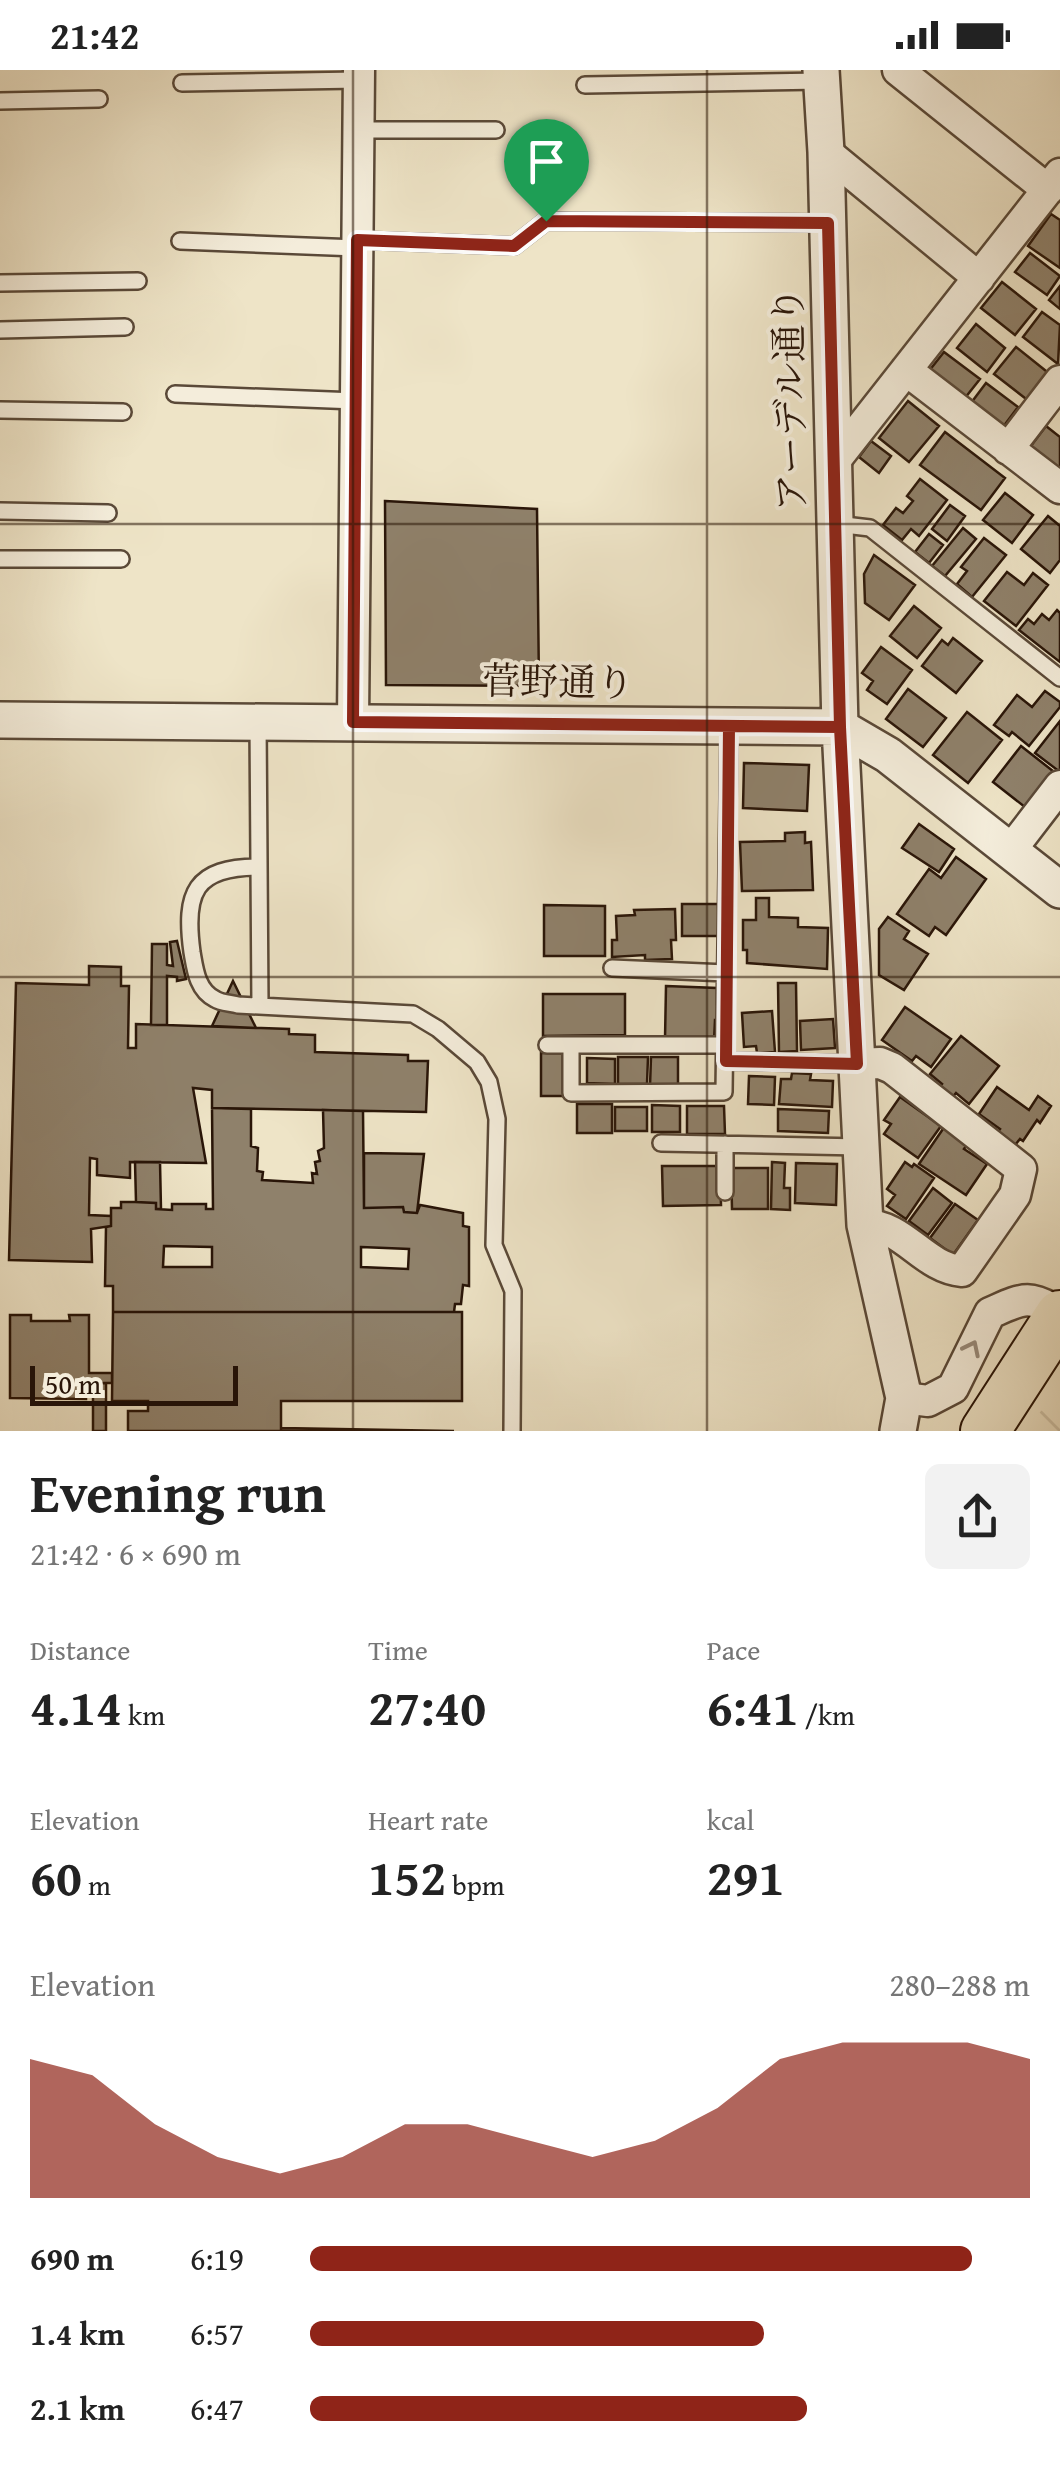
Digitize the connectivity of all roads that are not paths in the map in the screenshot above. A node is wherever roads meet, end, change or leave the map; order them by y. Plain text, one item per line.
1 (898, 70) edge
2 (358, 75) edge
3 (821, 76) edge
4 (182, 83) dead end
5 (585, 85) dead end
6 (99, 99) dead end
7 (0, 101) edge
8 (358, 130) junction
9 (496, 130) dead end
10 (826, 152) junction
11 (1054, 182) edge
12 (828, 223) junction
13 (180, 241) dead end
14 (357, 244) junction
15 (979, 278) junction
16 (138, 281) dead end
17 (0, 282) edge
18 (125, 327) dead end
19 (0, 330) edge
20 (906, 370) junction
21 (1060, 381) edge
22 (175, 394) dead end
23 (356, 400) junction
24 (0, 410) edge
25 (123, 412) dead end
26 (1008, 449) junction
27 (833, 463) junction
28 (1060, 488) edge
29 (0, 511) edge
30 (108, 513) dead end
31 (834, 524) junction
32 (0, 559) edge
33 (120, 559) dead end
34 (1060, 678) edge
35 (0, 720) edge
36 (258, 721) junction
37 (353, 722) junction
38 (729, 726) junction
39 (840, 727) junction
40 (1060, 786) edge
41 (1010, 851) junction
42 (259, 868) junction
43 (1060, 890) edge
44 (612, 968) dead end
45 (726, 974) junction
46 (260, 1006) junction
47 (547, 1045) dead end
48 (571, 1045) junction
49 (726, 1053) junction
50 (857, 1064) junction
51 (661, 1143) dead end
52 (725, 1144) junction
53 (861, 1147) junction
54 (725, 1192) dead end
55 (864, 1225) junction
56 (1060, 1314) edge
57 (901, 1415) edge
58 (512, 1431) edge
59 (985, 1431) edge

1 - 11 street
2 - 4 lane
2 - 8 street
3 - 5 lane
3 - 10 street, アーデル通り
6 - 7 lane
8 - 9 lane
8 - 14 street
10 - 12 street, アーデル通り
10 - 15 street
11 - 15 street
12 - 14 lane
12 - 27 street, アーデル通り
13 - 14 lane
14 - 23 street
15 - 20 street
16 - 17 lane
18 - 19 lane
20 - 26 street
20 - 27 street
21 - 26 street
22 - 23 lane
23 - 37 street
24 - 25 lane
26 - 28 street
27 - 31 street, アーデル通り
29 - 30 lane
31 - 34 lane
31 - 39 street, アーデル通り
32 - 33 lane
35 - 36 street, 菅野通り
36 - 37 street, 菅野通り
36 - 42 lane
37 - 38 street, 菅野通り
38 - 39 street, 菅野通り
38 - 45 lane
39 - 41 street, 菅野通り
39 - 50 street, アーデル通り
40 - 41 street
41 - 43 street, 菅野通り
42 - 46 lane
42 - 46 lane
44 - 45 lane
45 - 49 lane
46 - 58 lane
47 - 48 lane
48 - 49 lane
48 - 49 lane
49 - 50 lane
50 - 53 street, アーデル通り
50 - 55 street
51 - 52 lane
52 - 53 lane
52 - 54 lane
53 - 55 street, アーデル通り
55 - 57 street, アーデル通り
57 -> 56 street
56 - 59 highway

